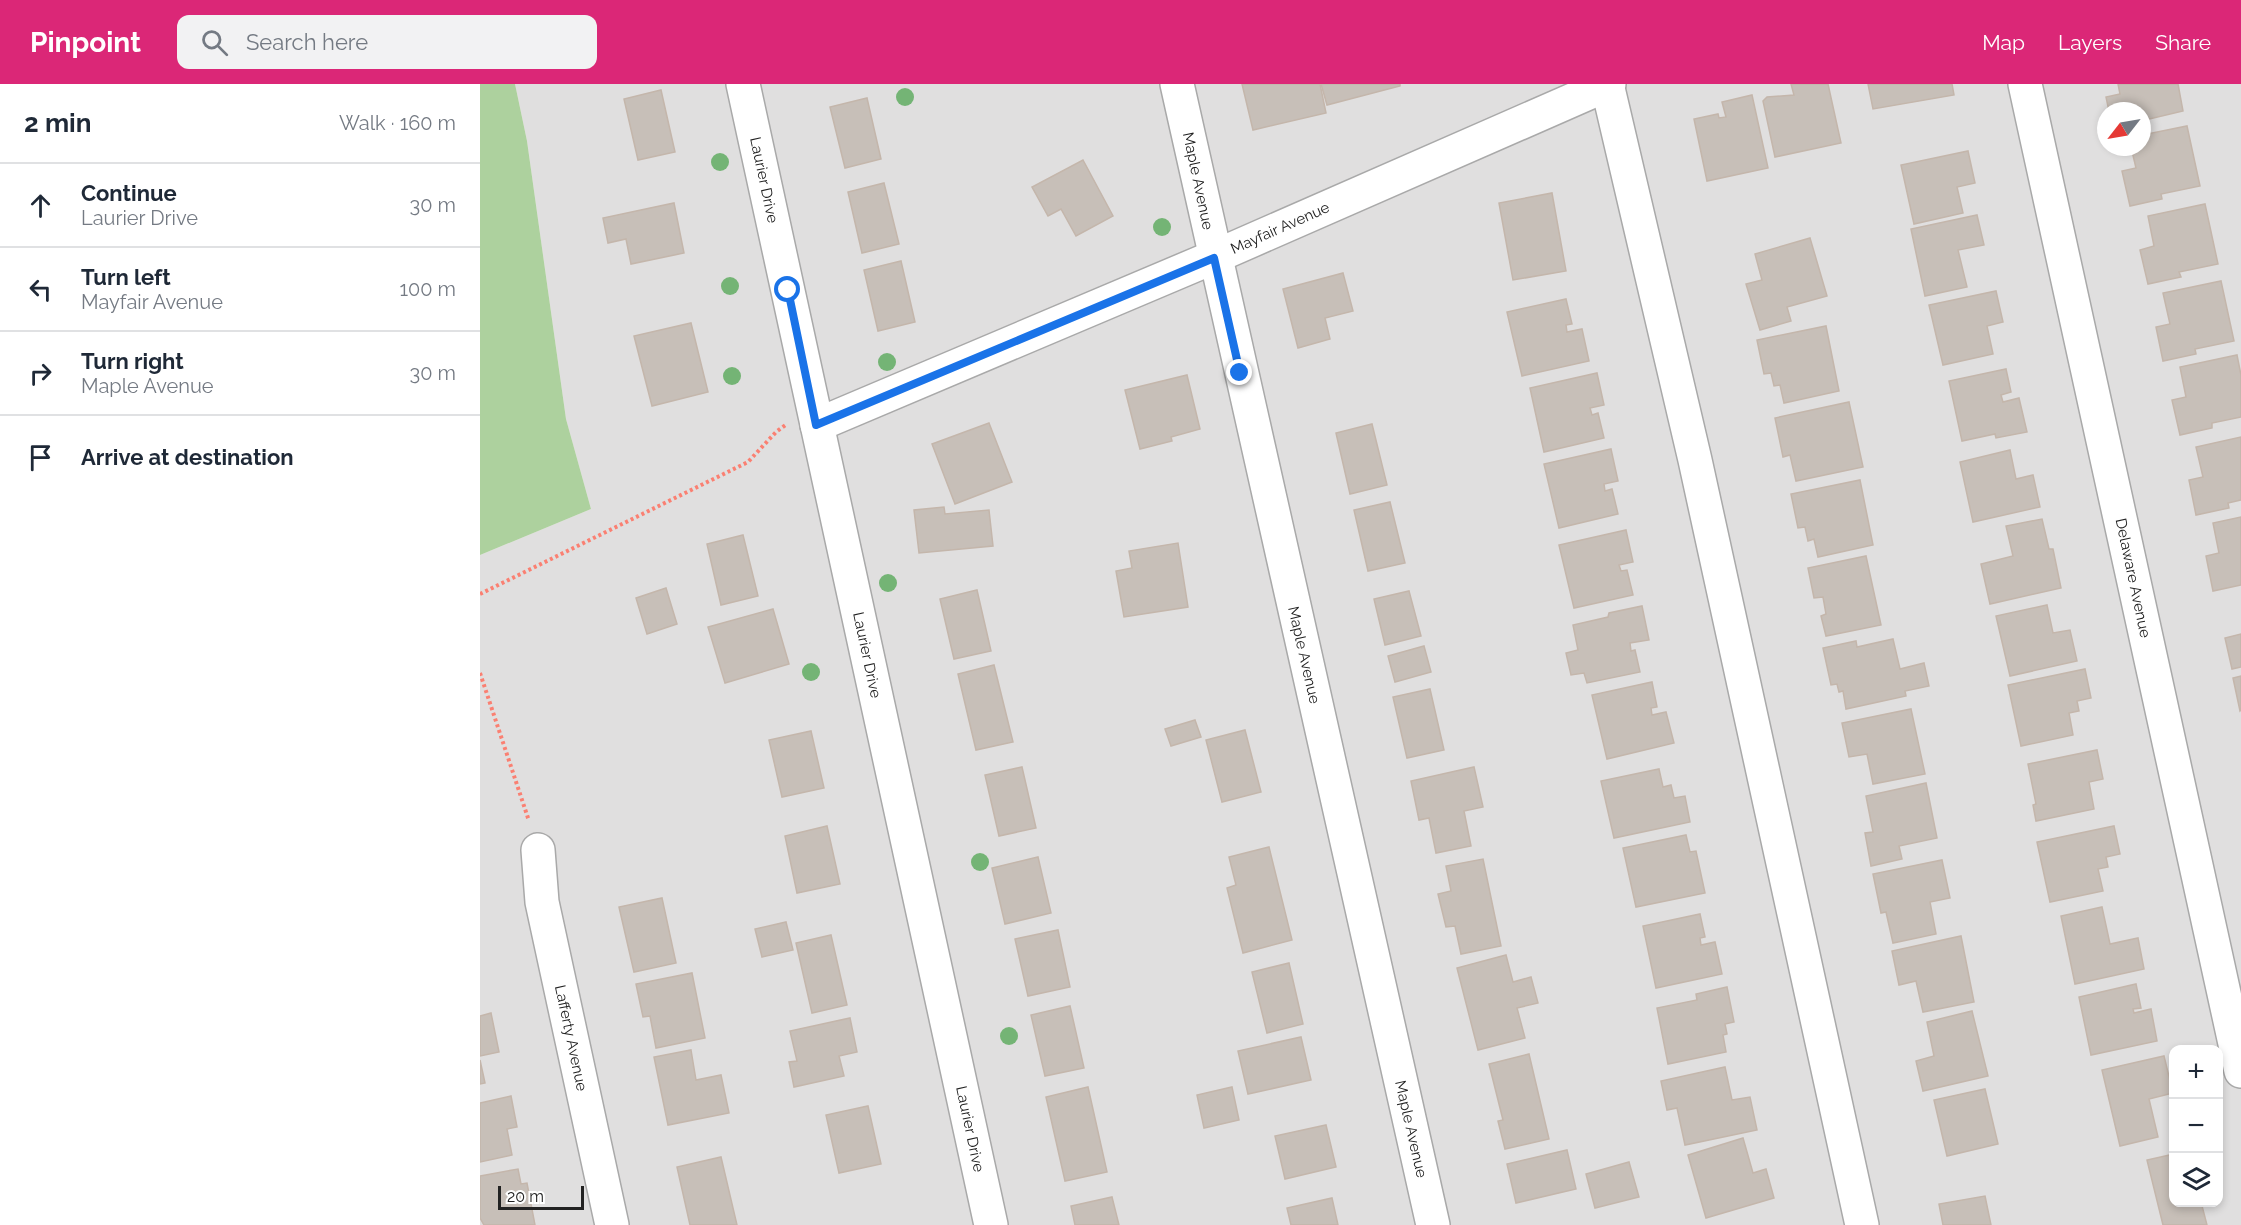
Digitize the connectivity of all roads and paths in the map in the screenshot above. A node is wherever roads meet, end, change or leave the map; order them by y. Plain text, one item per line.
1 (743, 84) edge
2 (1177, 84) edge
3 (1608, 84) edge
4 (2025, 84) edge
5 (1214, 258) junction
6 (816, 425) junction
7 (776, 432) dead end
8 (480, 594) edge
9 (480, 673) edge
10 (538, 850) joint
11 (2241, 1071) edge
12 (612, 1225) edge
13 (991, 1225) edge
14 (1433, 1225) edge
15 (1862, 1225) edge

1 - 6 street, Laurier Drive
2 - 5 street, Maple Avenue
3 - 5 street, Mayfair Avenue
3 - 15 street
4 - 11 street, Delaware Avenue
5 - 6 street, Mayfair Avenue
5 - 14 street, Maple Avenue
6 - 13 street, Laurier Drive
7 - 8 path
9 - 10 path
10 - 12 street, Lafferty Avenue

